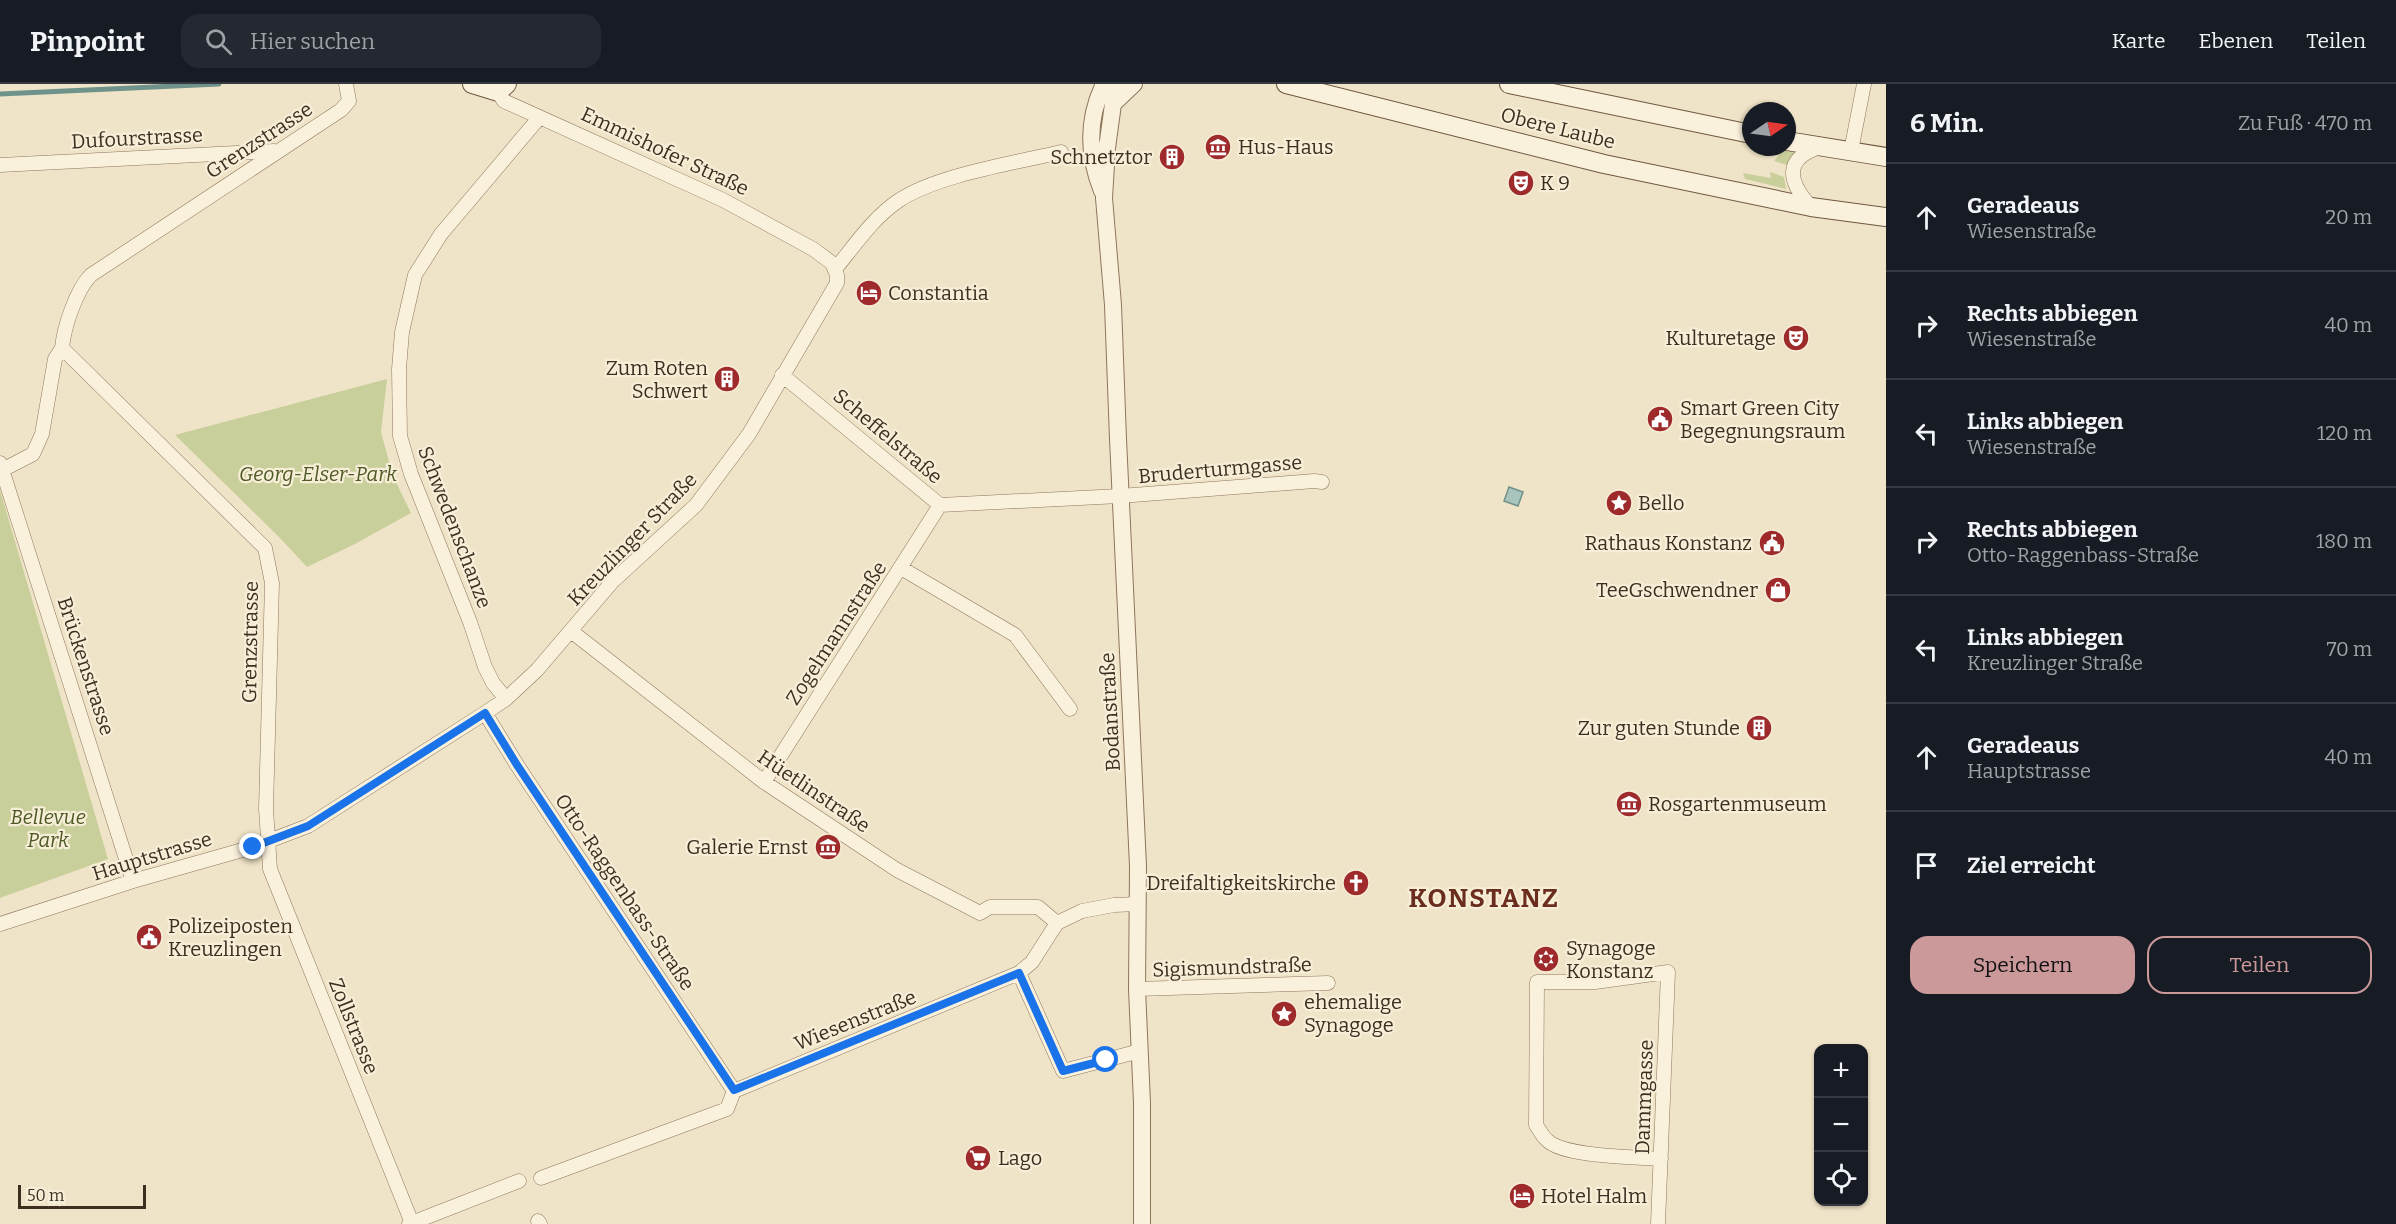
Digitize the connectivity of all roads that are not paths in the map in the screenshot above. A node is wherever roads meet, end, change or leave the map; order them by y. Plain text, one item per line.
1 (346, 84) edge
2 (472, 84) edge
3 (1104, 84) edge
4 (1119, 84) edge
5 (1134, 84) edge
6 (1509, 84) edge
7 (1864, 84) edge
8 (1291, 85) edge
9 (502, 88) edge
10 (1574, 91) edge
11 (1113, 104) junction
12 (539, 118) junction
13 (1742, 132) edge
14 (1796, 143) edge
15 (1822, 147) junction
16 (276, 151) junction
17 (1851, 151) junction
18 (1061, 152) dead end
19 (1886, 157) edge
20 (0, 165) edge
21 (1104, 198) junction
22 (1811, 207) junction
23 (1886, 217) edge
24 (836, 268) junction
25 (62, 348) junction
26 (782, 375) junction
27 (1, 467) edge
28 (1322, 482) dead end
29 (1120, 496) junction
30 (940, 505) junction
31 (901, 568) junction
32 (571, 631) junction
33 (506, 699) junction
34 (1070, 709) dead end
35 (485, 713) junction
36 (764, 782) junction
37 (345, 804) joint
38 (267, 842) junction
39 (133, 881) junction
40 (1138, 904) junction
41 (1057, 923) junction
42 (0, 924) edge
43 (1019, 973) junction
44 (1328, 983) dead end
45 (1137, 989) junction
46 (1140, 1051) junction
47 (734, 1090) junction
48 (1661, 1159) junction
49 (541, 1178) dead end
50 (519, 1181) dead end
51 (411, 1223) edge
52 (1142, 1224) edge
53 (1658, 1224) edge

1 - 16 street, Grenzstrasse
2 - 9 main road, Emmishofer Straße
3 - 21 street, Bodanstraße
4 - 11 street
5 - 11 street
6 - 10 main road, Obere Laube
7 - 17 street
8 - 22 main road, Obere Laube
9 - 12 street, Emmishofer Straße
10 - 13 main road, Obere Laube
11 - 21 street, Bodanstraße
12 - 24 street, Emmishofer Straße
12 - 33 street, Schwedenschanze
14 - 15 main road
15 - 17 main road
15 - 22 street
16 - 20 street, Dufourstrasse
16 - 25 street, Grenzstrasse
17 - 19 main road
18 - 24 street, Kreuzlinger Straße
21 - 29 street, Bodanstraße
22 - 23 main road, Obere Laube
24 - 26 street, Kreuzlinger Straße
25 - 27 street, Grenzstrasse
25 - 38 street, Grenzstrasse
26 - 30 street, Scheffelstraße
26 - 32 street, Kreuzlinger Straße
27 - 39 street, Brückenstrasse
28 - 29 street, Bruderturmgasse
29 - 30 street, Scheffelstraße
29 - 40 street, Bodanstraße
30 - 31 street, Zogelmannstraße
31 - 34 street
31 - 36 street, Zogelmannstraße
32 - 33 street, Kreuzlinger Straße
32 - 36 street, Hüetlinstraße
33 - 35 street, Kreuzlinger Straße
35 - 37 street, Kreuzlinger Straße
35 - 47 street, Otto-Raggenbass-Straße
36 - 41 street, Hüetlinstraße
37 - 38 street, Hauptstrasse
38 - 39 street, Hauptstrasse
38 - 51 street, Zollstrasse
39 - 42 street, Hauptstrasse
40 - 41 street
40 - 45 street, Bodanstraße
41 - 43 street
43 - 46 street
43 - 47 street, Wiesenstraße
44 - 45 street, Sigismundstraße
45 - 46 street, Bodanstraße
46 - 52 street, Bodanstraße
47 - 49 street
48 - 48 street, Dammgasse
48 - 53 street, Dammgasse
50 - 51 street

